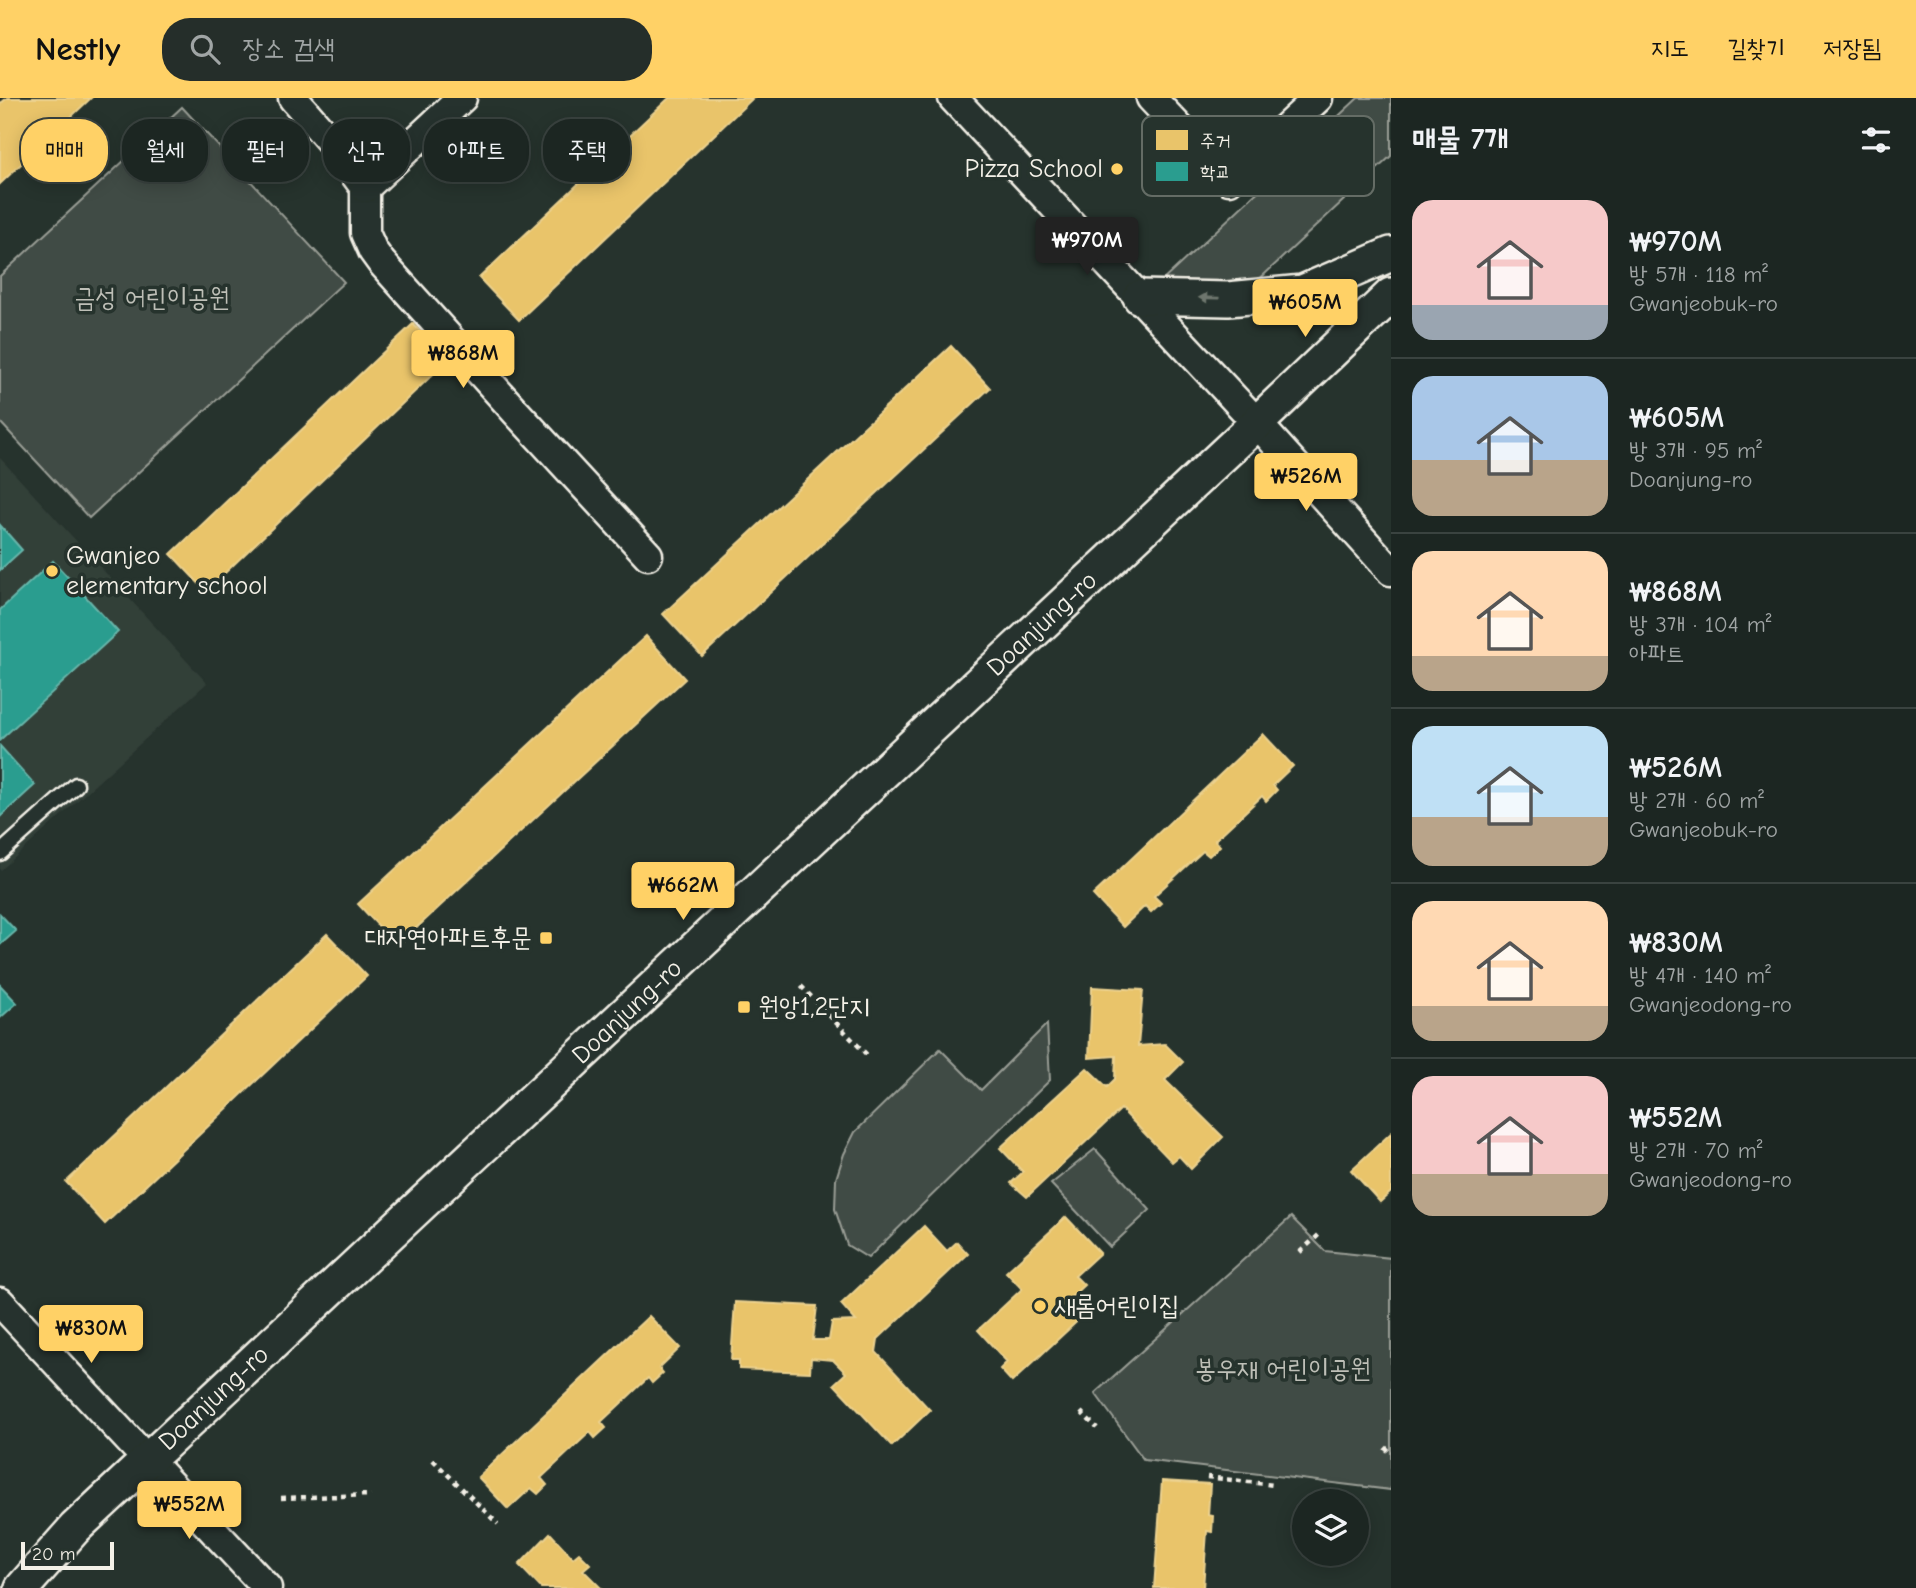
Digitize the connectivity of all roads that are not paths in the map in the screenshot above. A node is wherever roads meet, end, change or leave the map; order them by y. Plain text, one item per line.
1 (293, 98) edge
2 (462, 98) edge
3 (953, 98) edge
4 (1152, 98) edge
5 (1318, 98) edge
6 (1169, 116) edge
7 (1298, 116) edge
8 (365, 188) junction
9 (1391, 254) edge
10 (1391, 295) edge
11 (1139, 297) junction
12 (1257, 423) junction
13 (648, 555) dead end
14 (1391, 571) edge
15 (76, 785) dead end
16 (0, 853) edge
17 (0, 1302) edge
18 (147, 1460) junction
19 (22, 1588) edge
20 (267, 1588) edge

1 - 8 street
2 - 8 street
3 - 11 street
4 - 6 street
5 - 7 street
8 - 13 street
9 -> 11 street
10 - 12 street, Doanjung-ro
11 - 12 street
12 - 14 street
12 - 18 street, Doanjung-ro
15 - 16 lane
17 - 18 street
18 - 19 street, Doanjung-ro
18 - 20 street

